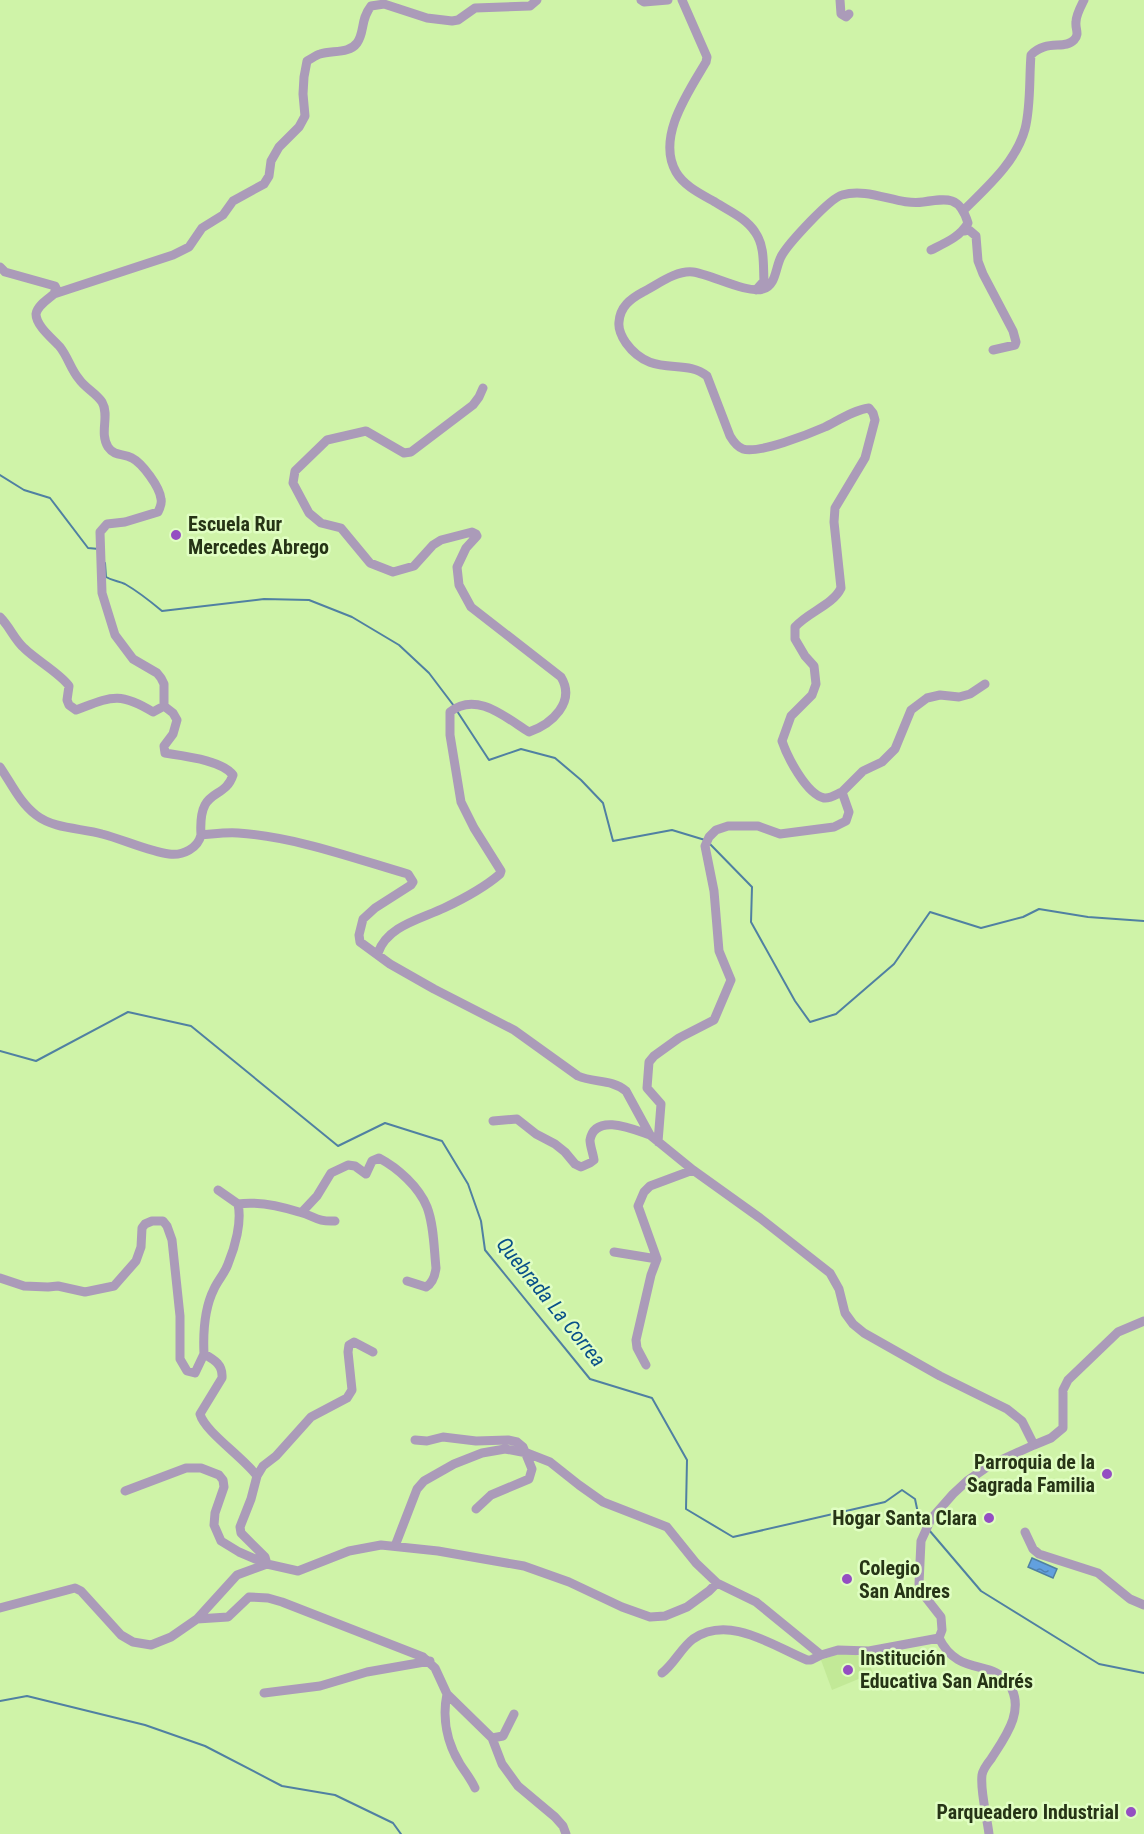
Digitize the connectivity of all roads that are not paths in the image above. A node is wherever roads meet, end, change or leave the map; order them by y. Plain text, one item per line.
1 (537, 0) edge
2 (641, 0) edge
3 (668, 0) edge
4 (682, 0) edge
5 (840, 0) edge
6 (1084, 0) edge
7 (849, 15) dead end
8 (964, 210) junction
9 (963, 231) junction
10 (931, 250) dead end
11 (0, 267) edge
12 (756, 290) junction
13 (54, 294) junction
14 (993, 350) dead end
15 (483, 388) dead end
16 (0, 617) edge
17 (985, 684) dead end
18 (164, 706) junction
19 (0, 767) edge
20 (842, 792) junction
21 (201, 835) junction
22 (378, 953) junction
23 (493, 1121) dead end
24 (654, 1138) junction
25 (693, 1170) junction
26 (218, 1190) dead end
27 (238, 1204) junction
28 (302, 1212) junction
29 (335, 1221) dead end
30 (614, 1252) dead end
31 (657, 1259) junction
32 (0, 1278) edge
33 (407, 1281) dead end
34 (1144, 1321) edge
35 (373, 1352) dead end
36 (204, 1354) junction
37 (646, 1365) dead end
38 (415, 1440) dead end
39 (1034, 1444) junction
40 (527, 1453) junction
41 (257, 1476) junction
42 (124, 1491) dead end
43 (476, 1509) dead end
44 (1025, 1532) dead end
45 (394, 1546) junction
46 (267, 1564) junction
47 (717, 1583) junction
48 (1144, 1605) edge
49 (0, 1608) edge
50 (197, 1619) junction
51 (939, 1638) junction
52 (821, 1655) junction
53 (430, 1661) junction
54 (662, 1673) dead end
55 (264, 1693) dead end
56 (447, 1694) junction
57 (514, 1714) dead end
58 (492, 1738) junction
59 (475, 1788) dead end
60 (566, 1834) edge
61 (989, 1834) edge

1 - 13 street
2 - 3 street
4 - 12 street
5 - 7 street
6 - 8 street
8 - 9 street
8 - 12 street
9 - 10 street
9 - 14 street
11 - 13 street
12 - 20 street
13 - 18 street
15 - 22 street
16 - 18 street
17 - 20 street
18 - 21 street
19 - 21 street
20 - 24 street
21 - 22 street
22 - 24 street
23 - 24 street
24 - 25 street
25 - 31 street
25 - 39 street
26 - 27 street
27 - 28 street
27 - 36 street
28 - 29 street
28 - 33 street
30 - 31 street
31 - 37 street
32 - 36 street
34 - 39 street
35 - 41 street
36 - 41 street
38 - 40 street
39 - 51 street
40 - 43 street
40 - 45 street
40 - 47 street
41 - 46 street
42 - 46 street
44 - 48 street
45 - 46 street
45 - 47 street
46 - 50 street
47 - 52 street
49 - 50 street
50 - 53 street
51 - 52 street
51 - 61 street
52 - 54 street
53 - 55 street
53 - 56 street
56 - 58 street
56 - 59 street
57 - 58 street
58 - 60 street

